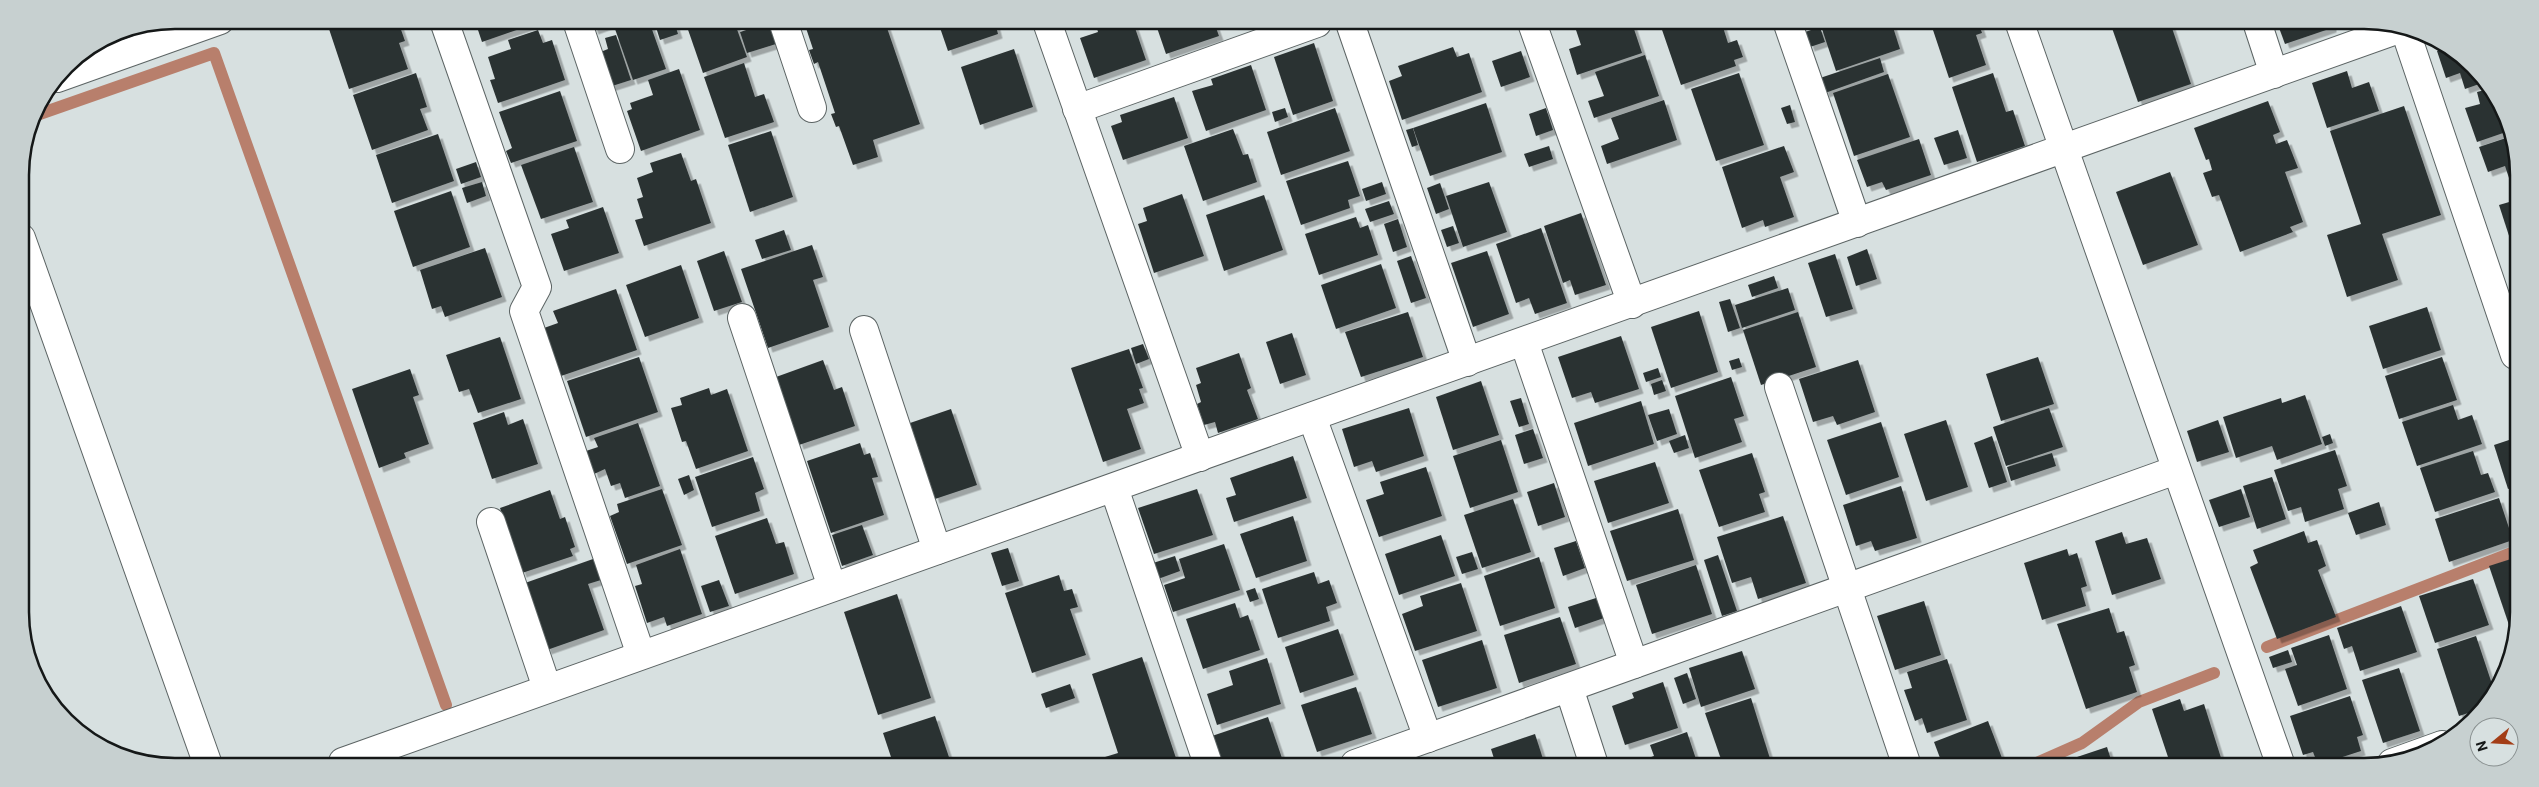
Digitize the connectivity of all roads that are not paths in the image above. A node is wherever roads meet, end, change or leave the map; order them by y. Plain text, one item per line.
1 (195, 29) edge
2 (447, 29) edge
3 (580, 29) edge
4 (785, 29) edge
5 (1049, 29) edge
6 (1300, 29) edge
7 (1352, 29) edge
8 (1534, 29) edge
9 (1790, 29) edge
10 (2022, 29) edge
11 (2259, 29) edge
12 (2392, 32) edge
13 (2408, 36) edge
14 (69, 74) edge
15 (2274, 74) junction
16 (812, 108) dead end
17 (1077, 109) junction
18 (2063, 149) junction
19 (620, 150) dead end
20 (1857, 223) junction
21 (29, 261) edge
22 (1632, 304) junction
23 (742, 318) dead end
24 (864, 330) dead end
25 (2510, 340) edge
26 (1524, 342) junction
27 (1467, 362) junction
28 (1779, 387) dead end
29 (1312, 417) junction
30 (1200, 457) junction
31 (2176, 470) junction
32 (1114, 488) junction
33 (491, 522) dead end
34 (937, 550) junction
35 (832, 587) junction
36 (1847, 588) junction
37 (641, 655) junction
38 (1634, 664) junction
39 (547, 688) junction
40 (1569, 688) junction
41 (1428, 738) junction
42 (206, 758) edge
43 (354, 758) edge
44 (1206, 758) edge
45 (1372, 758) edge
46 (1592, 758) edge
47 (1904, 758) edge
48 (2278, 758) edge

1 - 14 street
2 - 37 street
3 - 19 street
4 - 16 street
5 - 17 street
6 - 17 street
7 - 27 street
8 - 22 street
9 - 20 street
10 - 18 street
11 - 15 street
12 - 15 street
13 - 25 street
15 - 18 street
17 - 30 street
18 - 20 street
18 - 31 street
20 - 22 street
21 - 42 street
22 - 26 street
23 - 35 street
24 - 34 street
26 - 27 street
26 - 38 street
27 - 29 street
28 - 36 street
29 - 30 street
29 - 41 street
30 - 32 street
31 - 36 street
31 - 48 street
32 - 34 street
32 - 44 street
33 - 39 street
34 - 35 street
35 - 37 street
36 - 38 street
36 - 47 street
37 - 39 street
38 - 40 street
39 - 43 street
40 - 41 street
40 - 46 street
41 - 45 street

